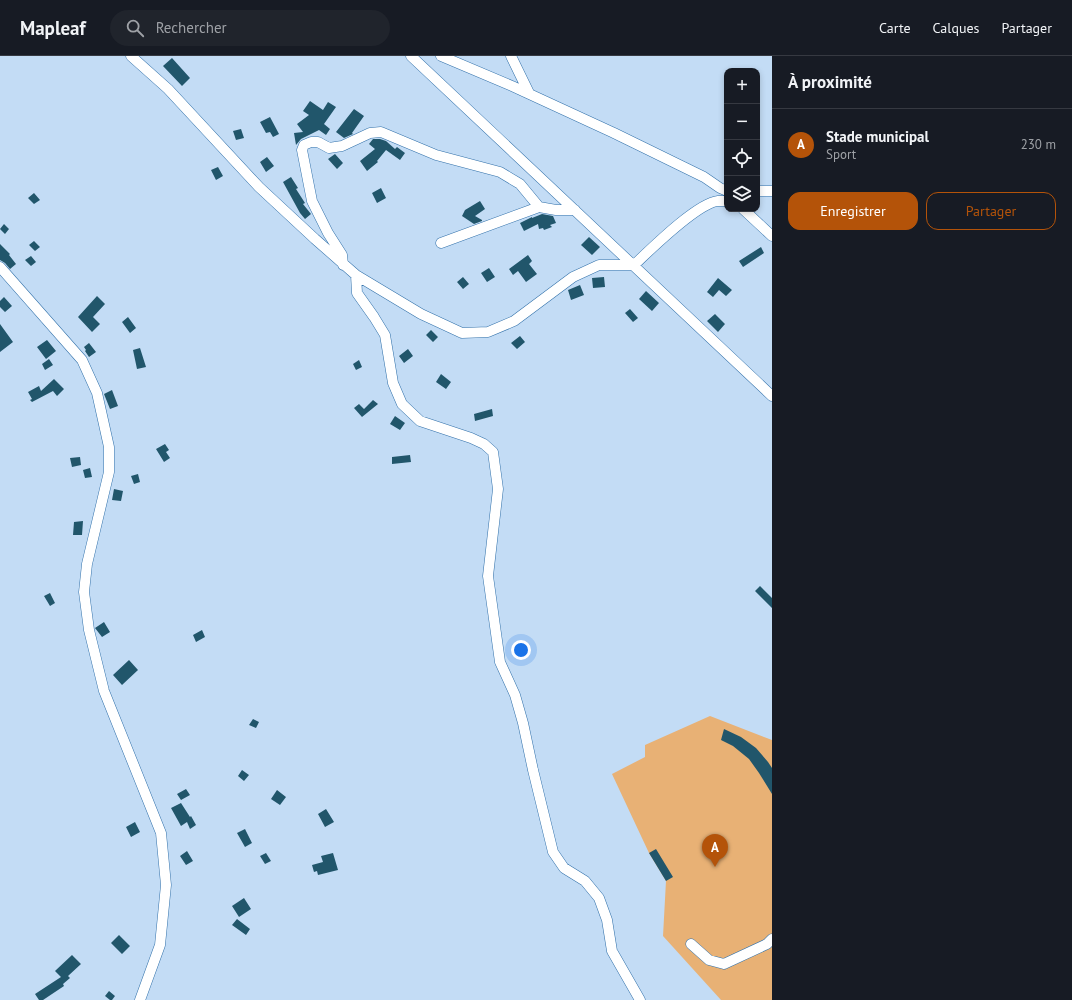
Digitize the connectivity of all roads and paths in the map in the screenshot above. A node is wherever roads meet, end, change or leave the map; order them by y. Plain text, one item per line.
1 (131, 56) edge
2 (412, 56) edge
3 (441, 56) edge
4 (511, 56) edge
5 (529, 93) junction
6 (724, 190) edge
7 (772, 191) edge
8 (760, 192) edge
9 (724, 201) edge
10 (539, 207) junction
11 (574, 210) junction
12 (746, 212) edge
13 (772, 236) edge
14 (441, 243) dead end
15 (343, 265) junction
16 (634, 265) junction
17 (0, 267) edge
18 (356, 275) junction
19 (772, 396) edge
20 (772, 939) edge
21 (692, 944) dead end
22 (140, 1000) edge
23 (640, 1000) edge

1 - 15 street
2 - 11 street
3 - 5 street
4 - 5 street
5 - 6 street
7 - 8 street
9 - 16 street
10 - 11 street
10 - 14 street
10 - 15 street
11 - 16 street
12 - 13 street
15 - 18 street
16 - 18 street
16 - 19 street
17 - 22 street
18 - 23 street
20 - 21 street

